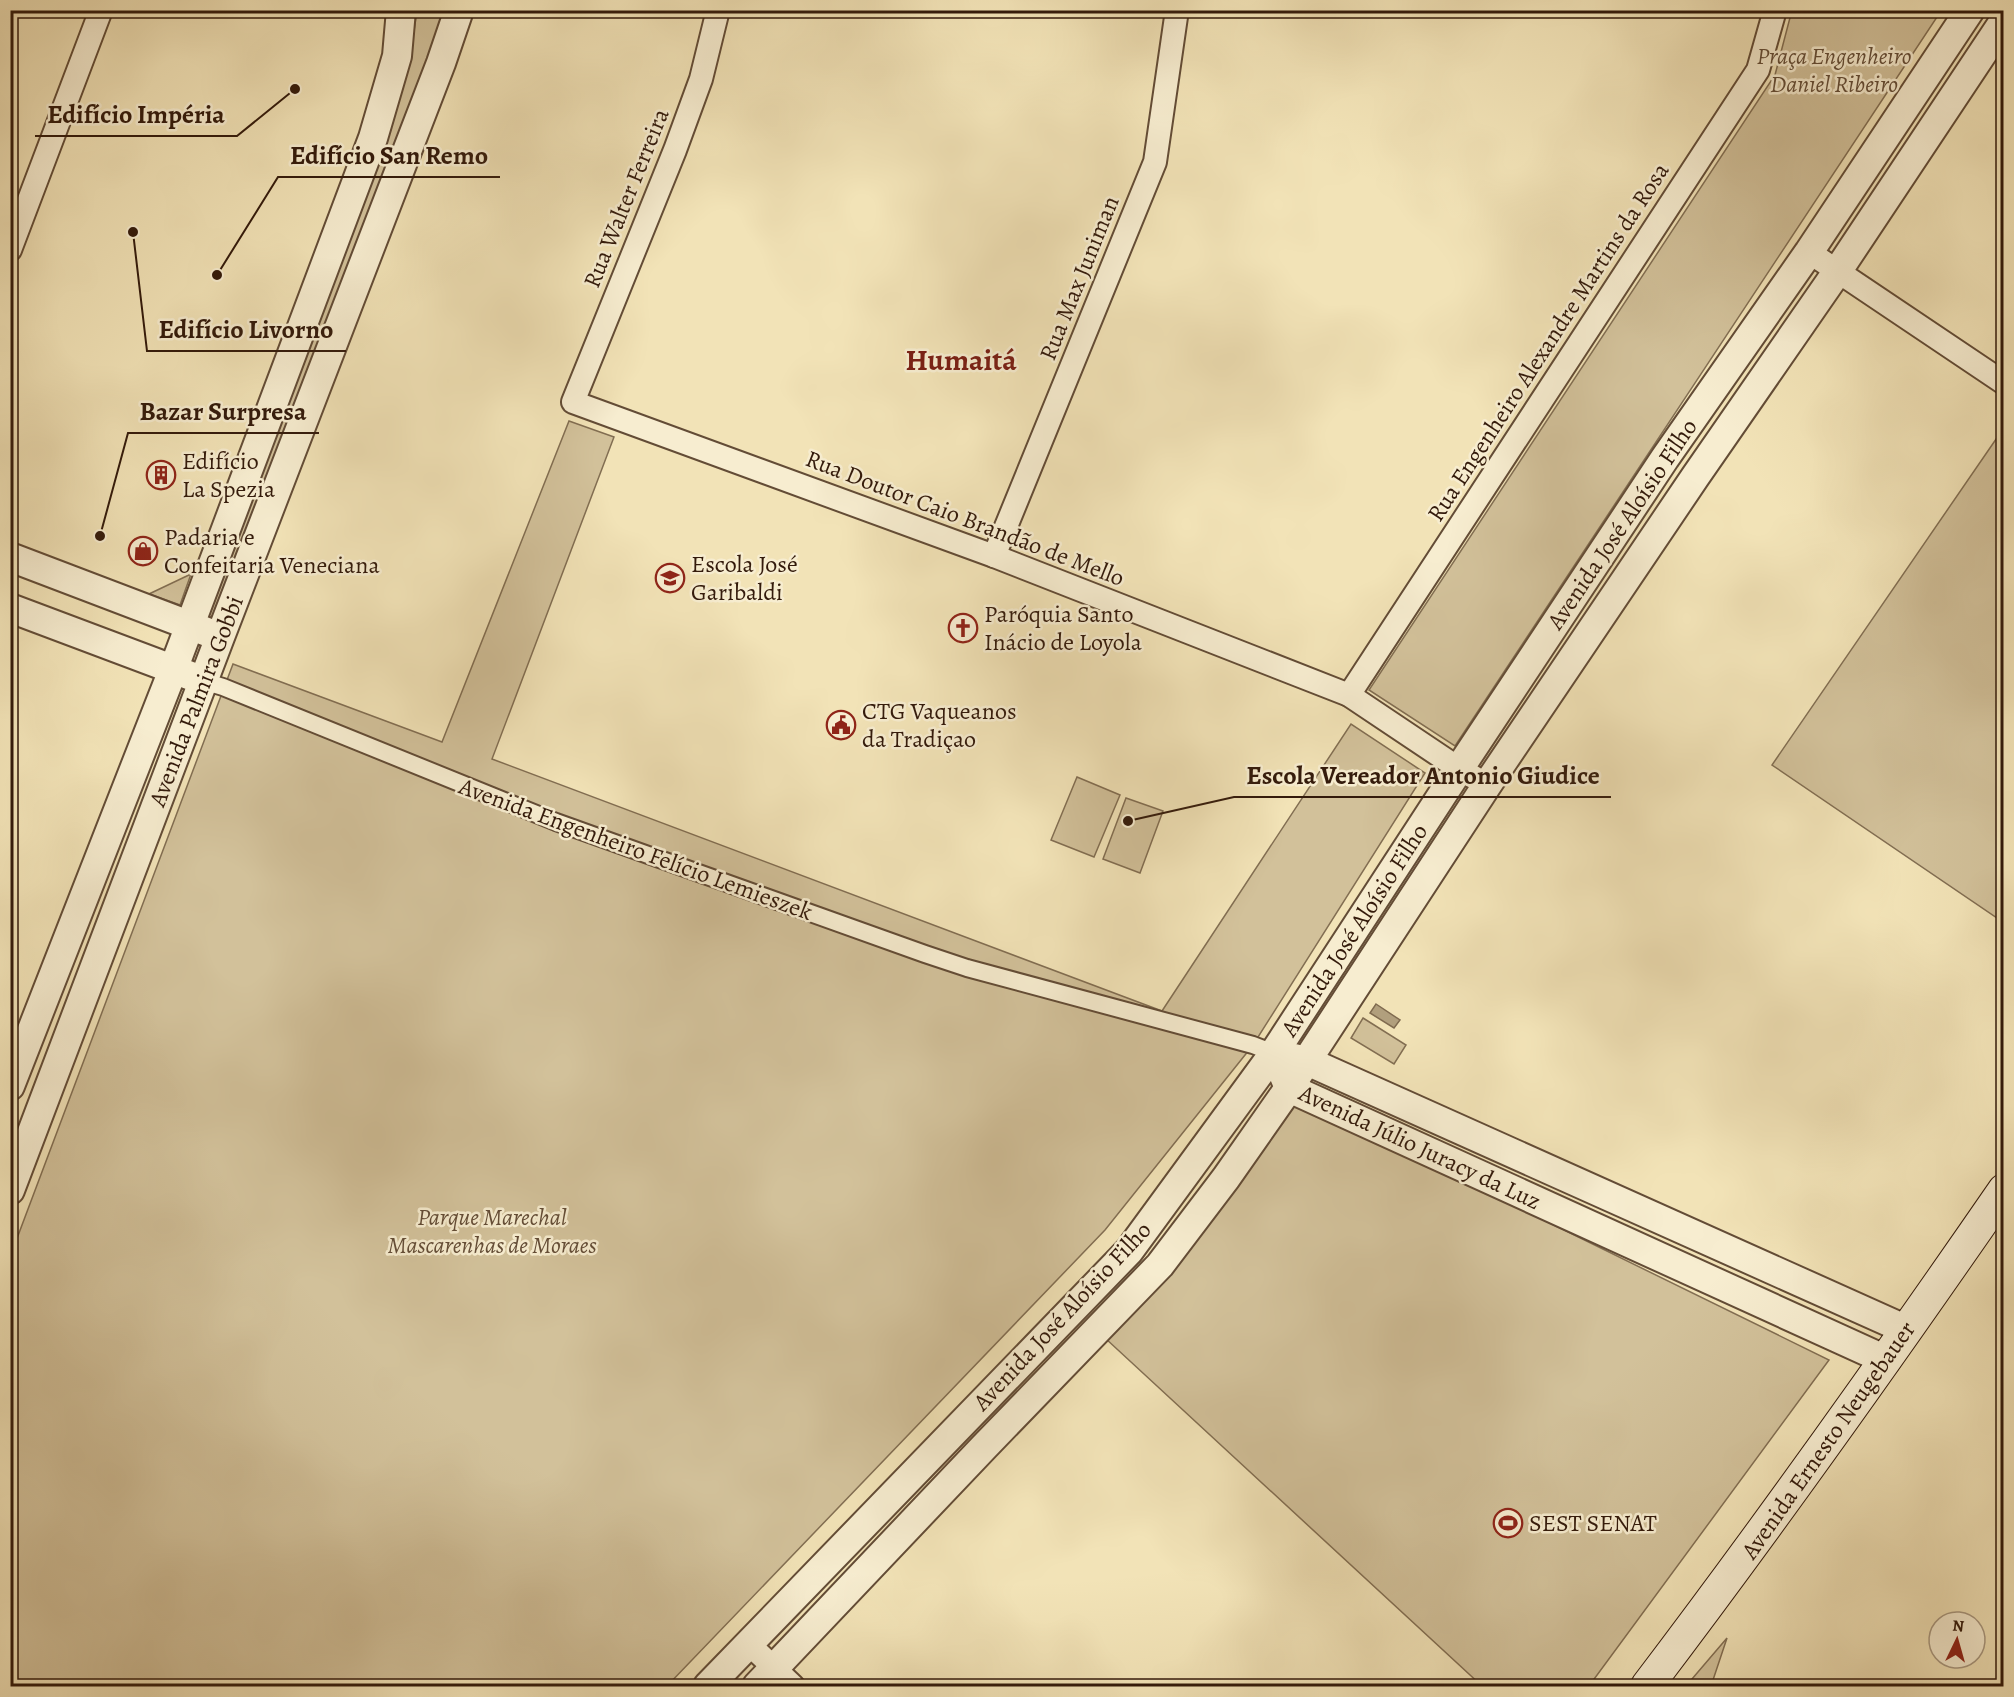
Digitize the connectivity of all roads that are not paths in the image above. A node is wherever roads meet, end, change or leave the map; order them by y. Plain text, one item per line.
1 (100, 10) edge
2 (401, 10) edge
3 (459, 10) edge
4 (718, 10) edge
5 (1177, 10) edge
6 (1775, 10) edge
7 (1970, 10) edge
8 (2004, 21) edge
9 (10, 250) edge
10 (1809, 252) junction
11 (1838, 272) junction
12 (2004, 383) edge
13 (573, 402) joint
14 (994, 556) junction
15 (10, 557) edge
16 (10, 608) edge
17 (189, 625) junction
18 (220, 637) junction
19 (173, 670) junction
20 (203, 681) junction
21 (1349, 695) junction
22 (1459, 769) junction
23 (1488, 785) junction
24 (1274, 1053) junction
25 (1307, 1061) junction
26 (10, 1086) edge
27 (1289, 1088) junction
28 (16, 1161) edge
29 (10, 1190) edge
30 (2004, 1190) edge
31 (1907, 1330) junction
32 (1887, 1360) junction
33 (748, 1644) junction
34 (775, 1680) edge
35 (708, 1686) edge
36 (1647, 1686) edge

1 - 9 street
2 - 17 street, Avenida Palmira Gobbi
3 - 18 street, Avenida Palmira Gobbi
4 - 13 street, Rua Walter Ferreira
5 - 14 street, Rua Max Juniman
6 - 21 street, Rua Engenheiro Alexandre Martins da Rosa
7 - 10 street, Avenida José Aloísio Filho
8 - 11 street, Avenida José Aloísio Filho
10 - 11 street
10 - 22 street, Avenida José Aloísio Filho
11 - 12 street
11 - 23 street, Avenida José Aloísio Filho
13 - 14 street, Rua Doutor Caio Brandão de Mello
14 - 21 street, Rua Doutor Caio Brandão de Mello
15 - 17 street
16 - 19 street, Avenida Engenheiro Felício Lemieszek
17 - 18 street
17 - 19 street, Avenida Palmira Gobbi
18 - 20 street, Avenida Palmira Gobbi
19 - 20 street, Avenida Engenheiro Felício Lemieszek
19 - 26 street, Avenida Palmira Gobbi
20 - 24 street, Avenida Engenheiro Felício Lemieszek
20 - 28 street, Avenida Palmira Gobbi
21 - 22 street, Rua Doutor Caio Brandão de Mello
22 - 23 street, Rua Doutor Caio Brandão de Mello
22 - 24 street, Avenida José Aloísio Filho
23 - 25 street, Avenida José Aloísio Filho
24 - 25 street, Avenida Júlio Juracy da Luz
24 - 27 street, Avenida Júlio Juracy da Luz
24 - 33 street, Avenida José Aloísio Filho
25 - 27 street, Avenida José Aloísio Filho
25 - 31 street, Avenida Júlio Juracy da Luz
27 - 32 street, Avenida Júlio Juracy da Luz
27 - 34 street, Avenida José Aloísio Filho
28 - 29 street, Avenida Palmira Gobbi
30 - 31 main road, Avenida Ernesto Neugebauer
31 - 32 main road, Avenida Ernesto Neugebauer
32 - 36 main road, Avenida Ernesto Neugebauer
33 - 34 street
33 - 35 street, Avenida José Aloísio Filho

